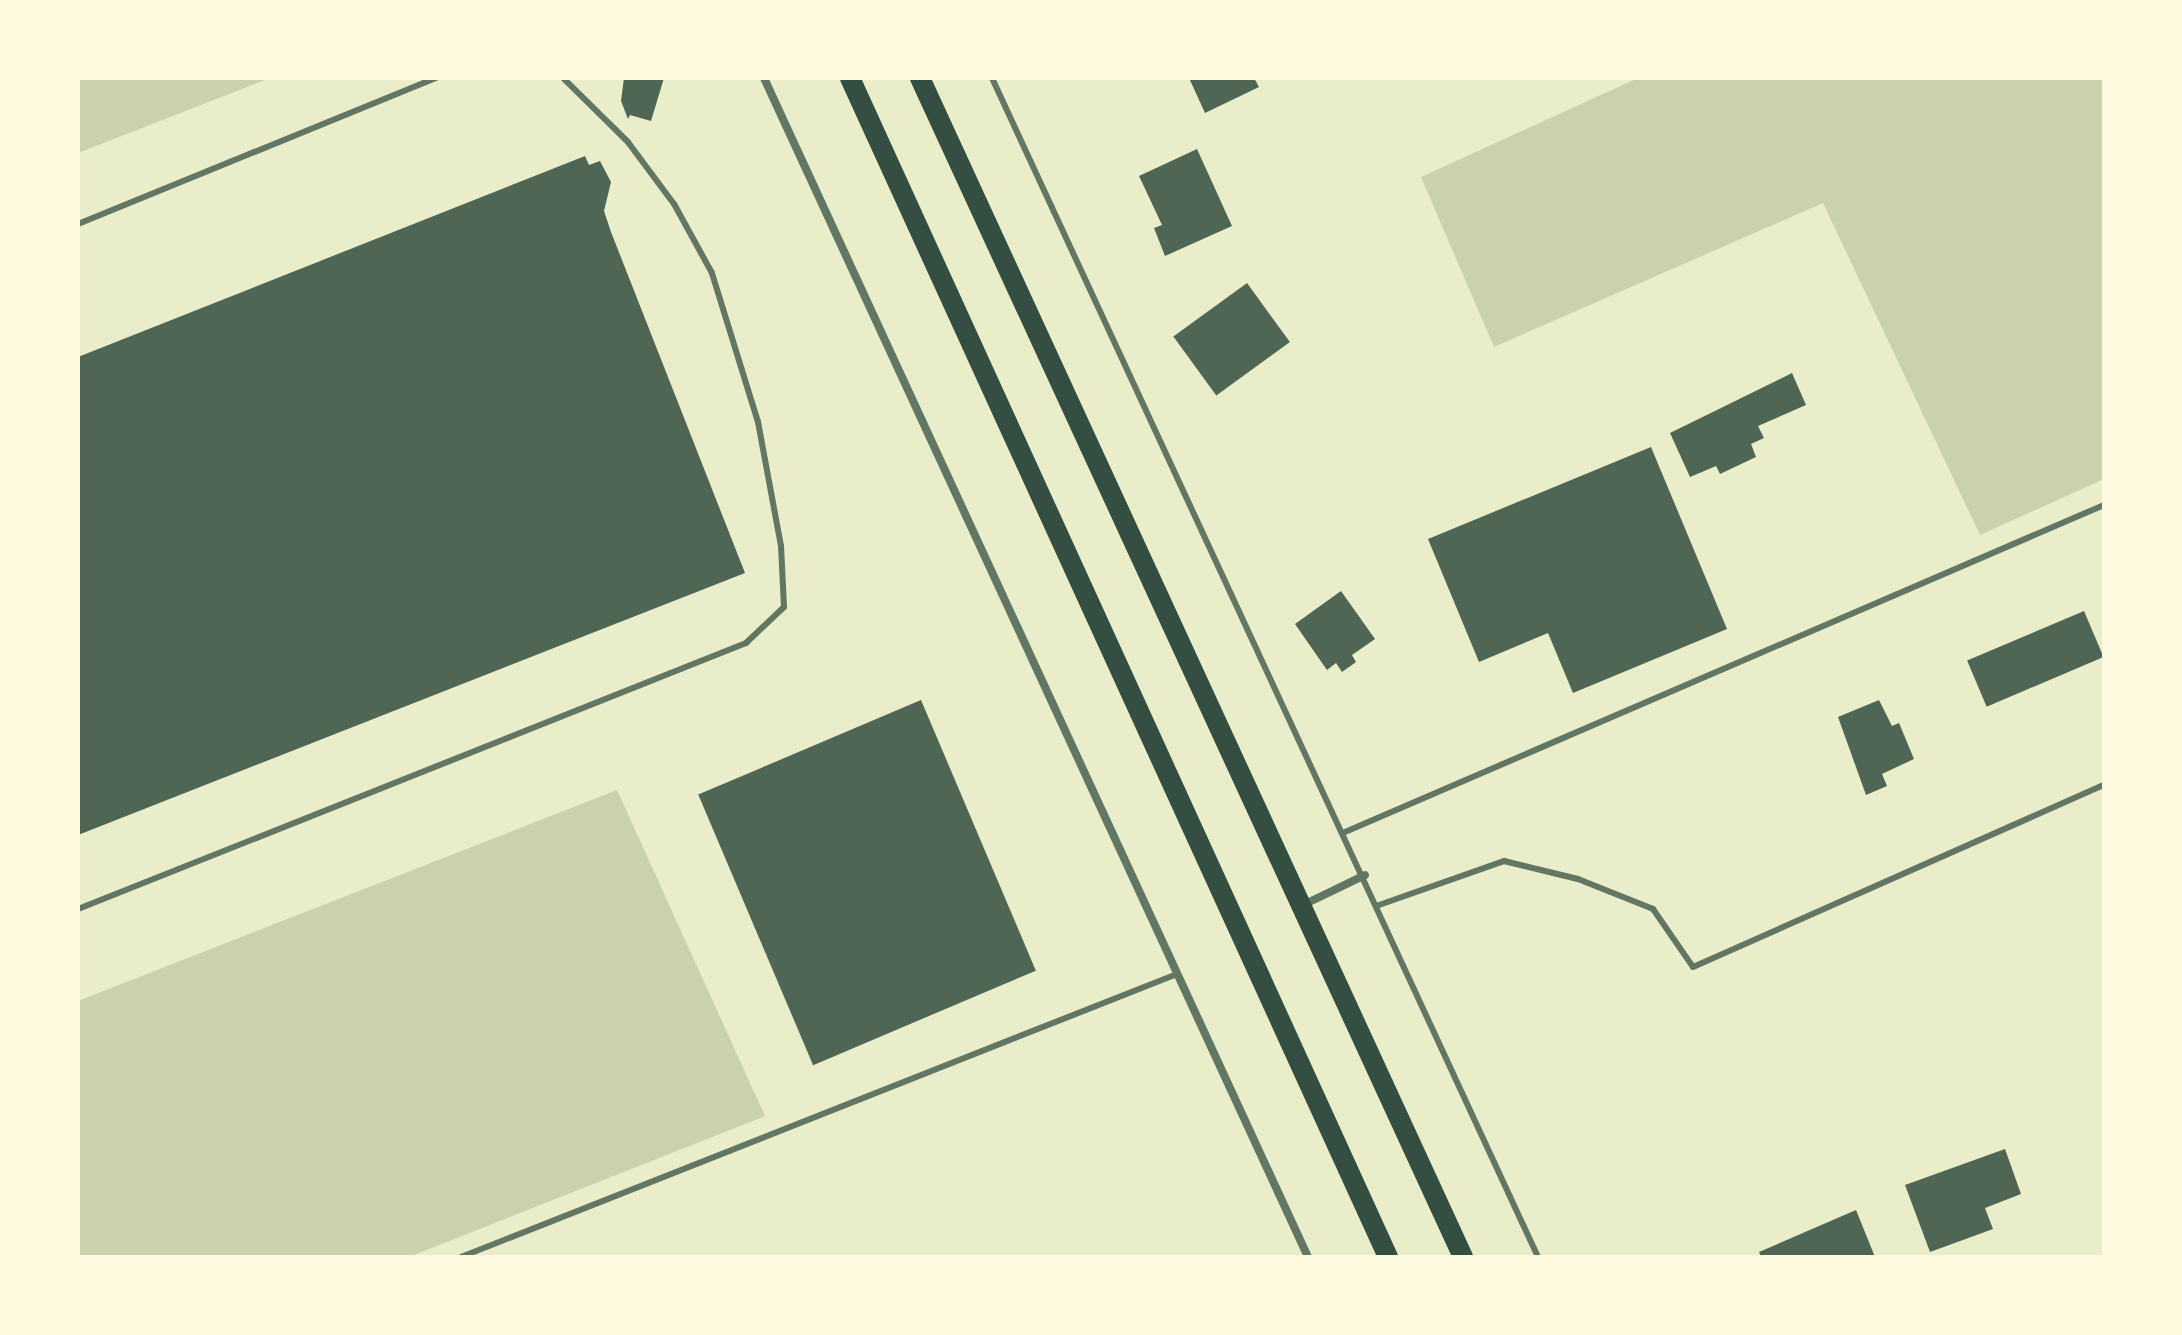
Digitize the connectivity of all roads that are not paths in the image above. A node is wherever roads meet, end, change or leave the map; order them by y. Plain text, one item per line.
1 (436, 78) edge
2 (563, 78) edge
3 (764, 78) edge
4 (850, 78) edge
5 (920, 78) edge
6 (992, 78) edge
7 (78, 224) edge
8 (2104, 505) edge
9 (2104, 785) edge
10 (1345, 832) junction
11 (1365, 875) junction
12 (1379, 905) junction
13 (1300, 906) junction
14 (78, 909) edge
15 (1177, 974) junction
16 (461, 1257) edge
17 (1308, 1257) edge
18 (1388, 1257) edge
19 (1463, 1257) edge
20 (1538, 1257) edge

1 - 7 lane
2 - 14 lane
3 - 15 street
4 - 18 main road
5 - 13 main road
6 - 10 lane
8 - 10 lane
9 - 12 lane
10 - 11 lane
11 - 12 lane
11 - 13 street
12 - 20 lane
13 - 19 main road
15 - 16 lane
15 - 17 street

